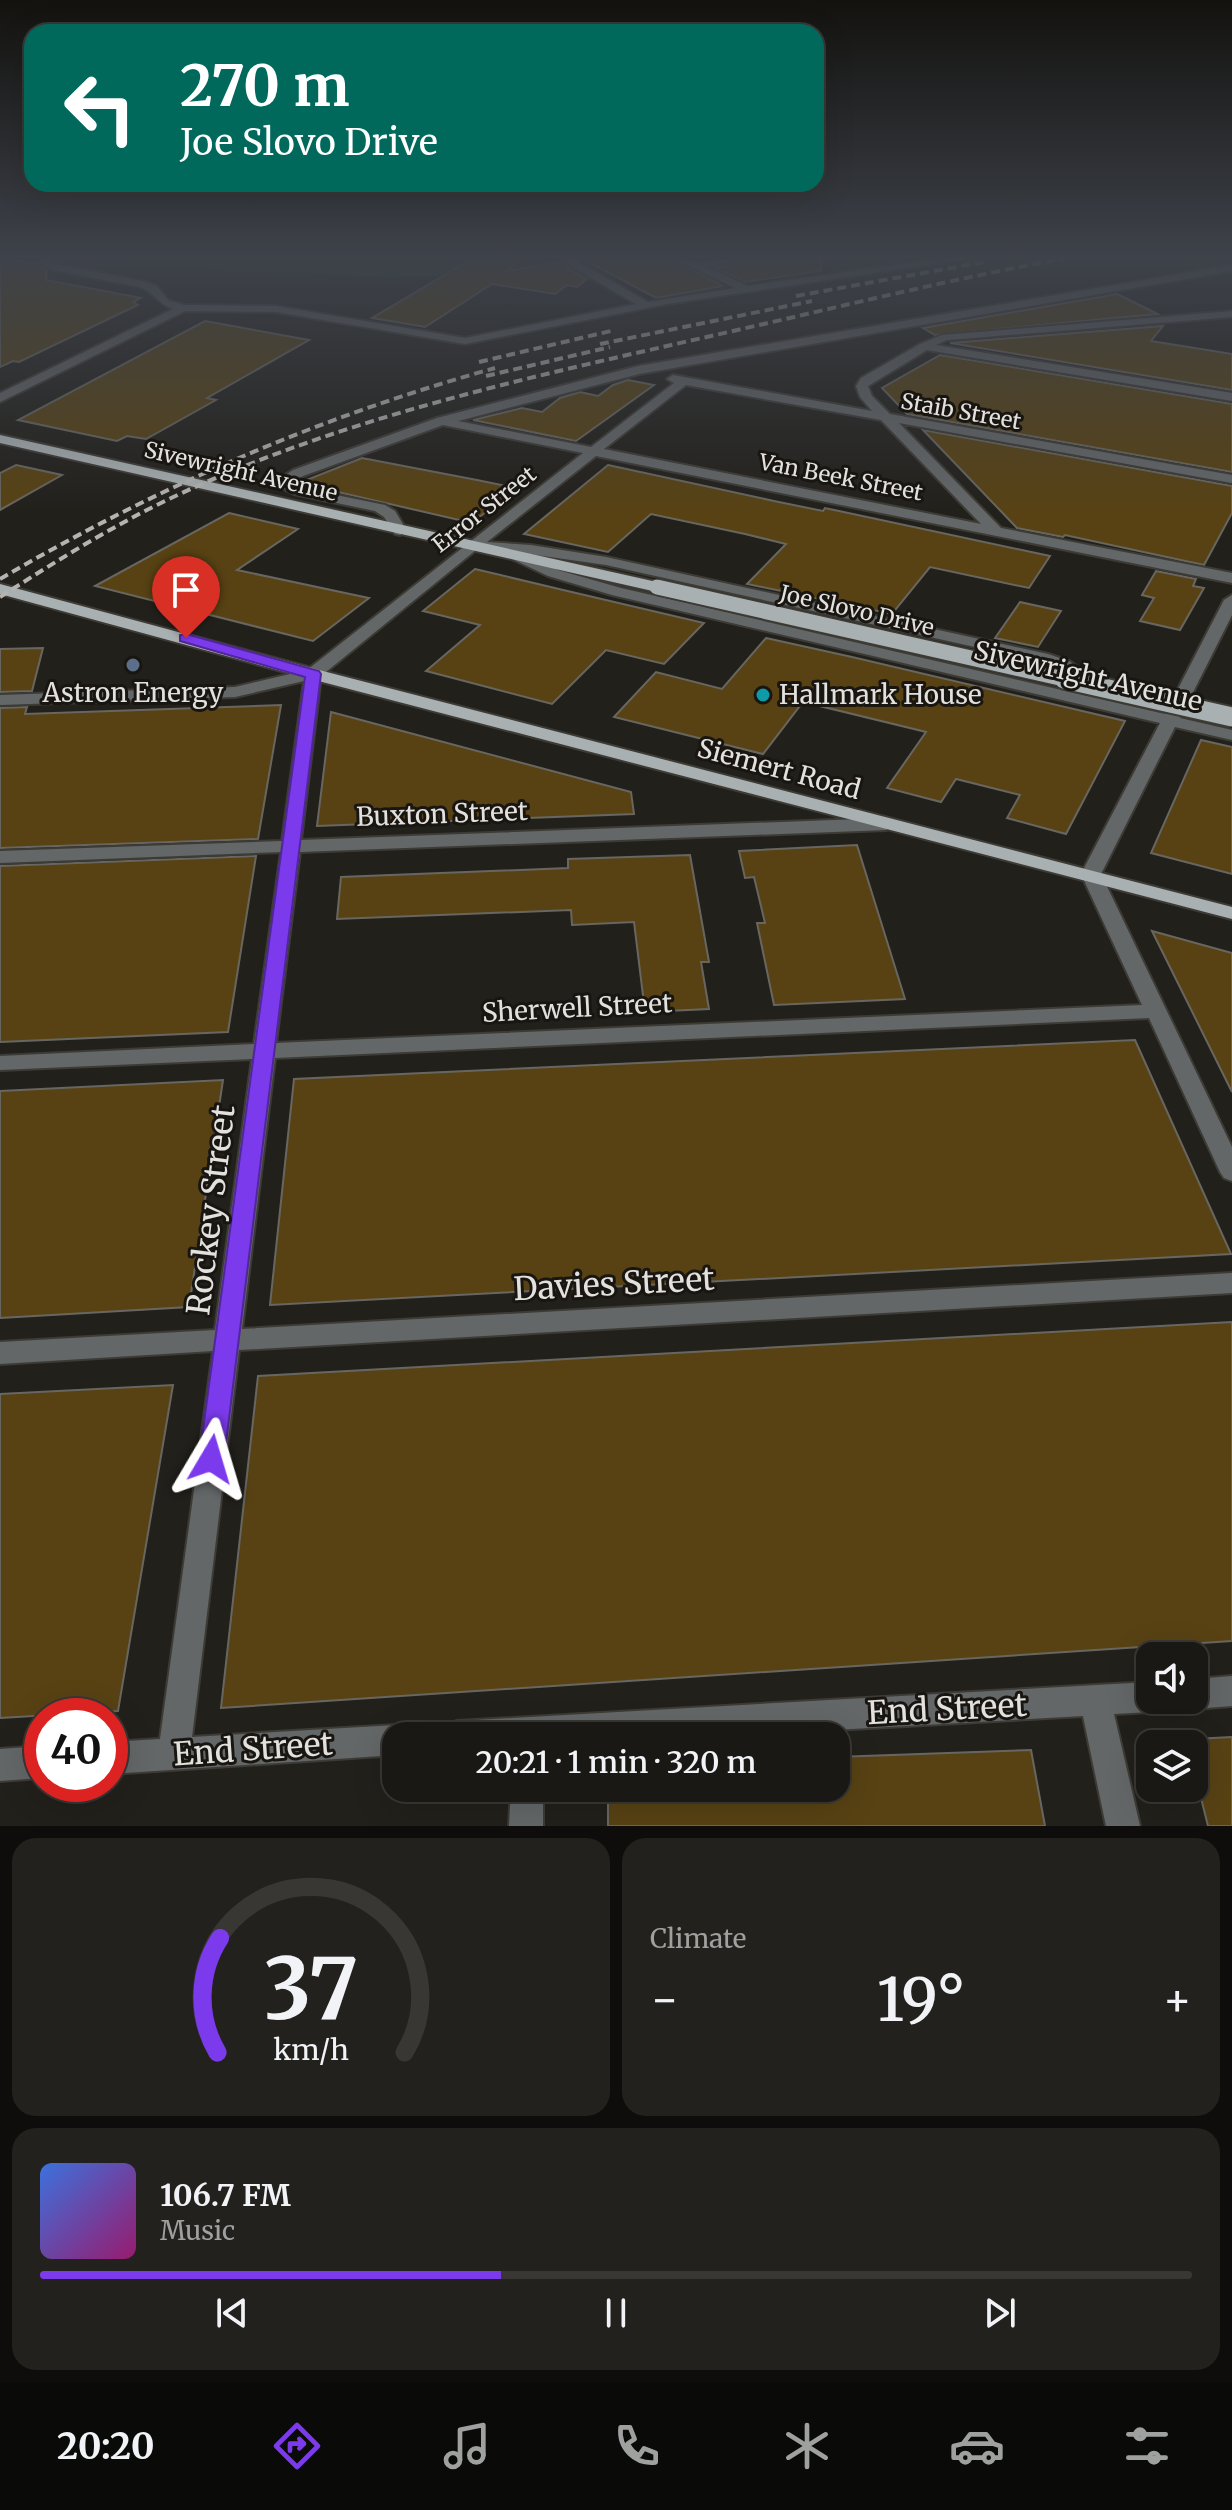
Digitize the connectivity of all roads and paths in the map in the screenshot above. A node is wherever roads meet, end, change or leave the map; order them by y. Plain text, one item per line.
1 (113, 342) edge
2 (801, 342) edge
3 (918, 342) edge
4 (933, 342) edge
5 (925, 347) junction
6 (638, 370) junction
7 (684, 381) junction
8 (1232, 397) edge
9 (0, 398) edge
10 (886, 418) junction
11 (442, 421) junction
12 (0, 439) edge
13 (595, 451) junction
14 (1232, 479) edge
15 (400, 531) junction
16 (996, 531) junction
17 (473, 545) junction
18 (515, 555) junction
19 (1232, 578) edge
20 (0, 589) edge
21 (1232, 600) edge
22 (313, 674) junction
23 (0, 700) edge
24 (1133, 710) junction
25 (1232, 717) edge
26 (1170, 719) junction
27 (1232, 735) edge
28 (886, 824) junction
29 (289, 846) junction
30 (0, 857) edge
31 (1091, 874) junction
32 (1232, 913) edge
33 (1157, 1011) junction
34 (263, 1050) junction
35 (0, 1063) edge
36 (1232, 1172) edge
37 (1232, 1283) edge
38 (226, 1341) junction
39 (0, 1353) edge
40 (1232, 1691) edge
41 (1208, 1693) edge
42 (1136, 1698) edge
43 (1095, 1700) junction
44 (729, 1722) edge
45 (382, 1741) edge
46 (174, 1754) junction
47 (128, 1757) edge
48 (24, 1763) edge
49 (0, 1765) edge
50 (527, 1802) edge
51 (526, 1826) edge
52 (1123, 1826) edge

1 - 9 street
2 - 6 street
3 - 5 street
4 - 5 street
5 - 8 street
5 - 10 street
6 - 7 street, Staib Street
6 - 11 street
7 - 10 street, Staib Street
7 - 13 street, Error Street
10 - 14 street, Staib Street
10 - 16 street
11 - 13 street, Van Beek Street
11 - 15 street
12 - 15 main road, Sivewright Avenue
13 - 16 street, Van Beek Street
13 - 17 street, Error Street
15 - 17 main road, Sivewright Avenue
16 - 19 street, Van Beek Street
17 - 18 main road, Joe Slovo Drive
17 - 22 street, Error Street
17 - 24 street
18 - 24 street, Sivewright Avenue
18 - 25 main road, Joe Slovo Drive, bridge
20 - 22 main road
21 - 26 street
22 - 23 street
22 - 28 main road, Siemert Road
22 - 29 street, Rockey Street
24 - 26 street, Sivewright Avenue
26 - 27 street, Sivewright Avenue
26 - 31 street
28 - 29 street, Buxton Street
28 - 31 main road, Siemert Road
29 - 30 street, Buxton Street
29 - 34 street, Rockey Street
31 - 32 main road, Siemert Road
31 - 33 street
33 - 34 street, Sherwell Street
33 - 36 street
34 - 35 street, Sherwell Street
34 - 38 street, Rockey Street
37 - 38 street, Davies Street
38 - 39 street, Davies Street
38 - 46 street, Rockey Street
40 - 41 street
42 - 43 street, End Street
43 - 44 street, End Street
43 - 52 street
45 - 46 street, End Street
46 - 47 street, End Street
48 - 49 street
50 - 51 street

